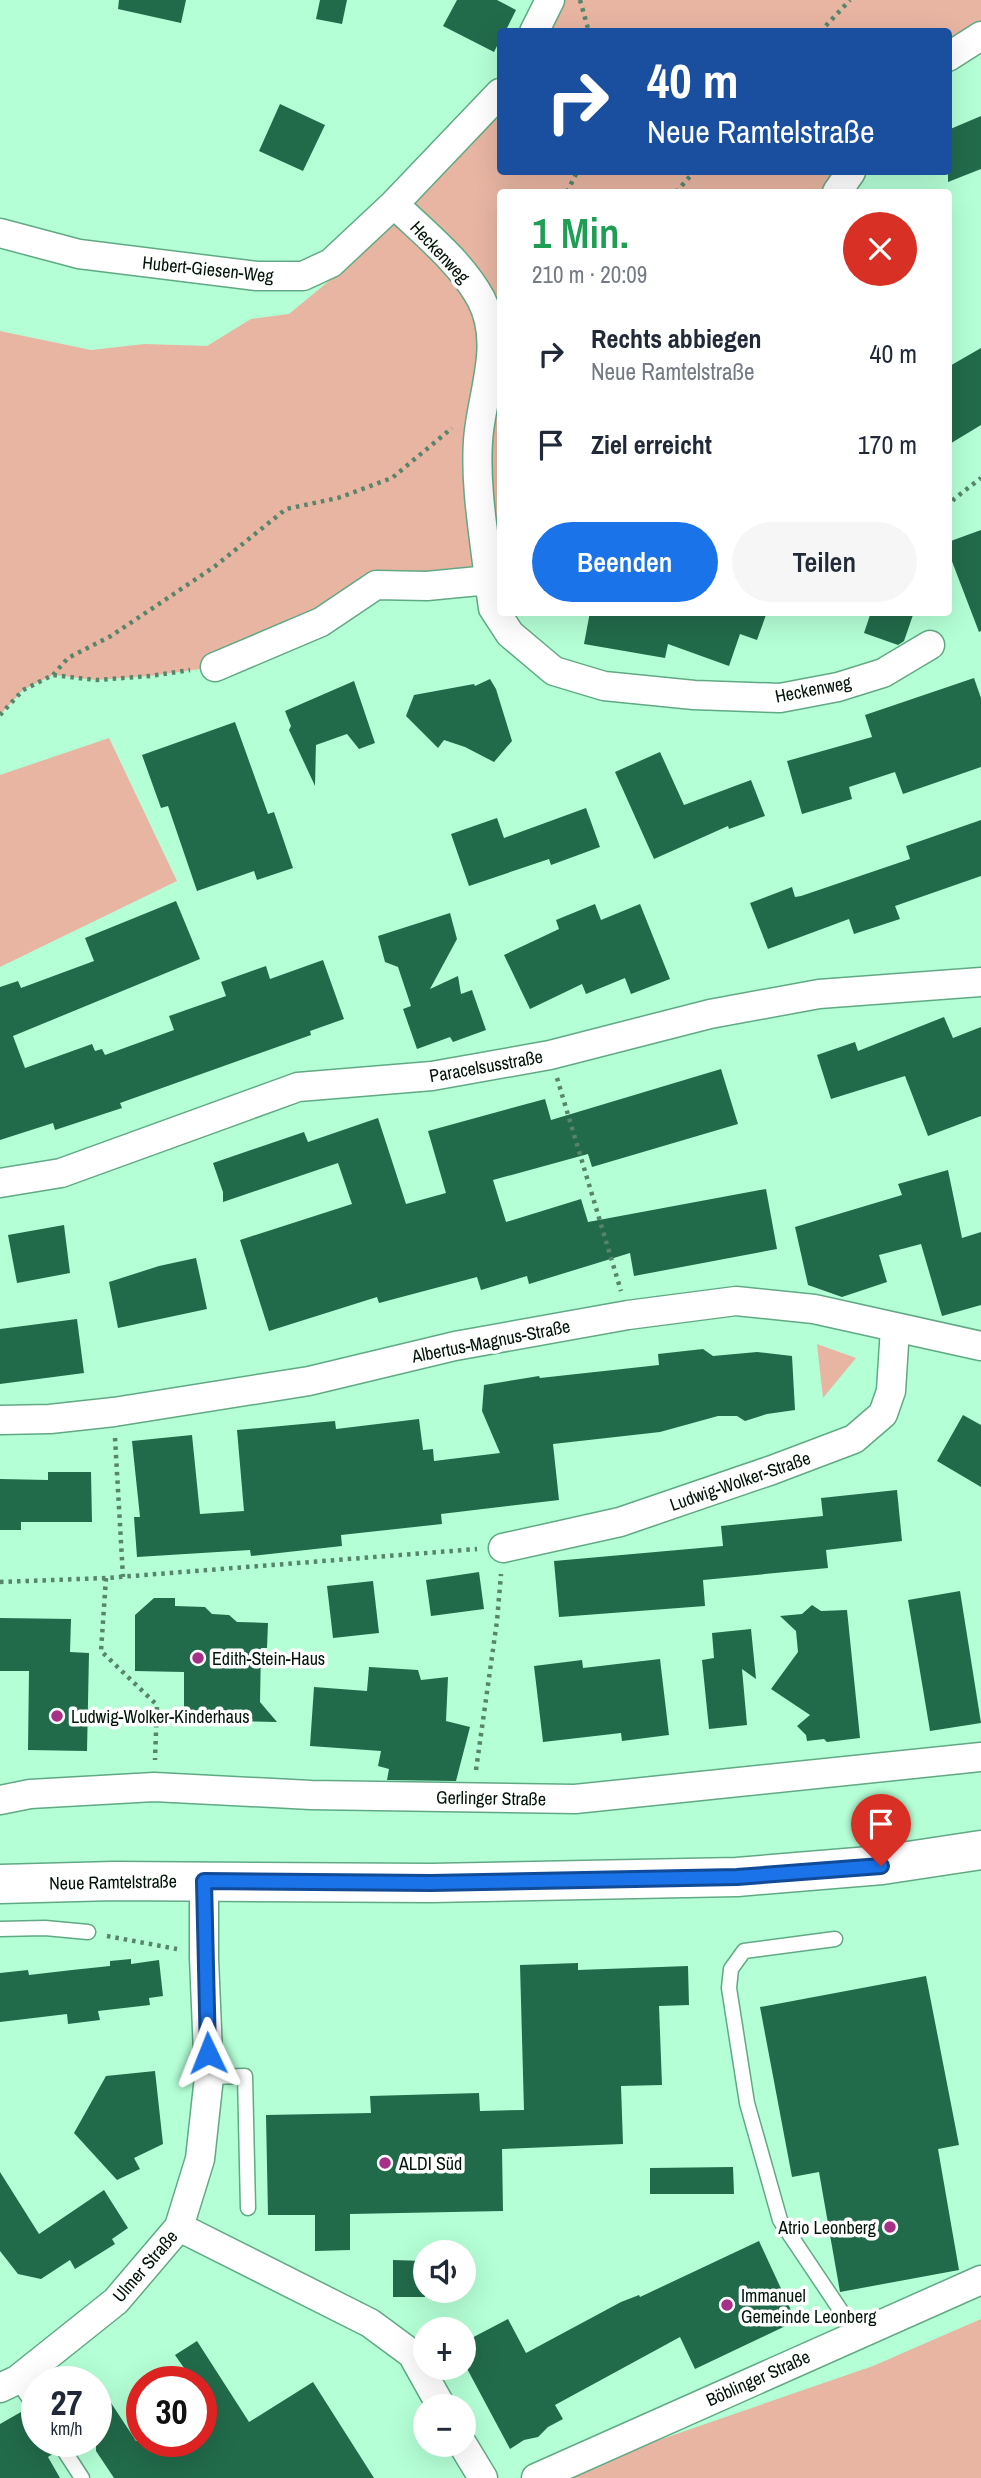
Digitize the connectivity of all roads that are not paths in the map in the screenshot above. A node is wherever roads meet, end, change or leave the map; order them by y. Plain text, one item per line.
1 (550, 0) edge
2 (536, 28) edge
3 (981, 36) edge
4 (952, 54) edge
5 (497, 96) edge
6 (394, 204) junction
7 (0, 233) edge
8 (495, 579) edge
9 (497, 614) edge
10 (498, 616) edge
11 (930, 645) dead end
12 (215, 667) road end
13 (981, 982) edge
14 (0, 1183) edge
15 (895, 1328) junction
16 (981, 1346) edge
17 (0, 1420) edge
18 (503, 1548) road end
19 (981, 1757) edge
20 (0, 1800) edge
21 (981, 1850) edge
22 (204, 1881) junction
23 (0, 1884) edge
24 (0, 1929) edge
25 (88, 1932) road end
26 (835, 1939) dead end
27 (209, 2077) junction
28 (247, 2208) dead end
29 (179, 2227) junction
30 (981, 2280) edge
31 (861, 2333) junction
32 (8, 2384) edge
33 (435, 2394) edge
34 (68, 2457) edge
35 (470, 2457) edge
36 (82, 2478) edge
37 (483, 2478) edge
38 (536, 2478) edge

1 - 2 street
3 - 4 street
5 - 6 street
6 - 7 street, Hubert-Giesen-Weg
6 - 8 street, Heckenweg
8 - 9 street, Heckenweg
8 - 12 street
10 - 11 street, Heckenweg
13 - 14 street, Paracelsusstraße
15 - 16 street, Albertus-Magnus-Straße
15 - 17 street, Albertus-Magnus-Straße
15 - 18 street, Ludwig-Wolker-Straße
19 - 20 street, Gerlinger Straße
21 - 22 main road, Neue Ramtelstraße
22 - 23 main road, Neue Ramtelstraße
22 - 27 street, Ulmer Straße
24 - 25 lane
26 - 31 lane
27 - 28 lane
27 - 29 street, Ulmer Straße
29 - 32 street, Ulmer Straße
29 - 33 street
30 - 31 street, Böblinger Straße
31 - 38 street, Böblinger Straße
34 - 36 lane
35 - 37 street

